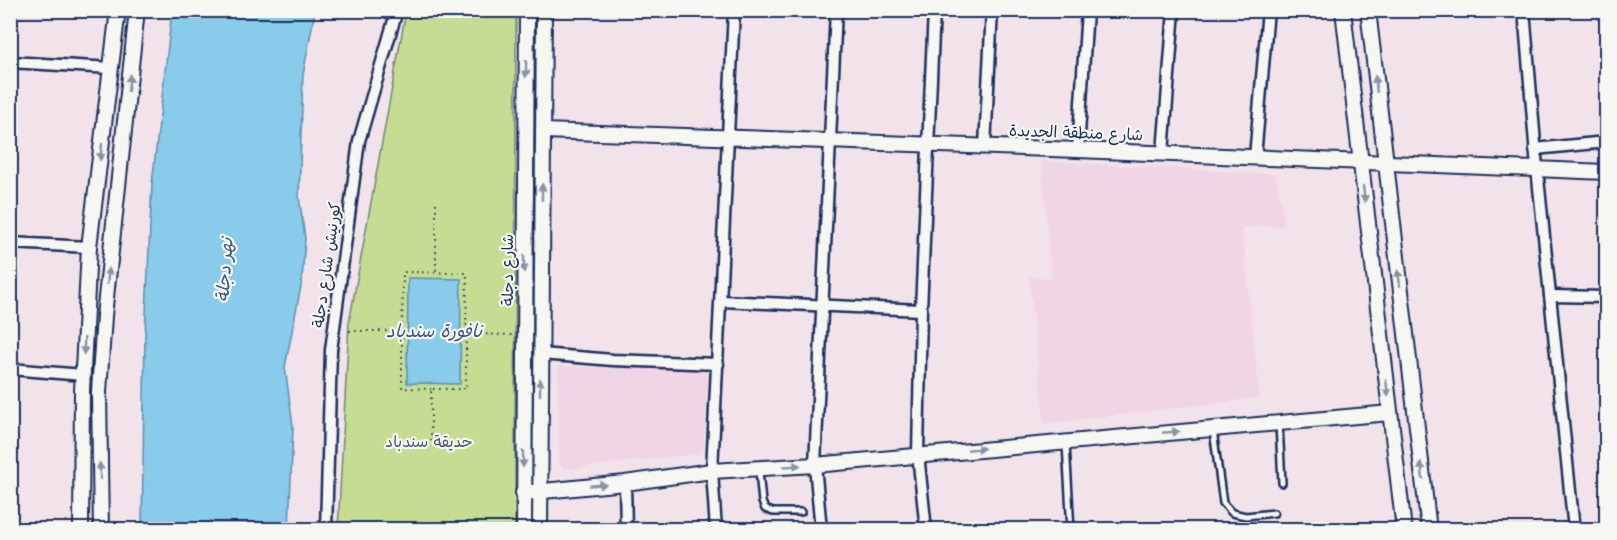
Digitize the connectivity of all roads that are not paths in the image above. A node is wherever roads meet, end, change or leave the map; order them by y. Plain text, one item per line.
1 (118, 10) edge
2 (137, 10) edge
3 (398, 10) edge
4 (527, 10) edge
5 (544, 10) edge
6 (734, 10) edge
7 (836, 10) edge
8 (934, 10) edge
9 (992, 10) edge
10 (1087, 10) edge
11 (1174, 10) edge
12 (1268, 10) edge
13 (1343, 10) edge
14 (1368, 10) edge
15 (1524, 10) edge
16 (10, 62) edge
17 (111, 68) junction
18 (543, 131) junction
19 (729, 137) junction
20 (831, 141) junction
21 (1606, 142) edge
22 (927, 144) junction
23 (985, 146) junction
24 (1535, 149) junction
25 (1078, 150) junction
26 (1163, 153) junction
27 (1256, 157) junction
28 (1385, 162) junction
29 (1360, 163) junction
30 (1537, 168) junction
31 (1606, 172) edge
32 (10, 243) edge
33 (90, 247) junction
34 (1550, 296) junction
35 (1606, 297) edge
36 (721, 301) junction
37 (822, 305) junction
38 (921, 310) junction
39 (541, 354) junction
40 (718, 364) junction
41 (10, 369) edge
42 (83, 375) junction
43 (1390, 412) junction
44 (1279, 422) junction
45 (1213, 428) junction
46 (1066, 441) junction
47 (918, 454) junction
48 (815, 465) junction
49 (759, 469) junction
50 (711, 471) junction
51 (625, 483) junction
52 (1282, 483) dead end
53 (540, 490) junction
54 (523, 493) junction
55 (801, 512) dead end
56 (1274, 513) dead end
57 (81, 530) edge
58 (101, 530) edge
59 (326, 530) edge
60 (524, 530) edge
61 (540, 530) edge
62 (626, 530) edge
63 (716, 530) edge
64 (821, 530) edge
65 (926, 530) edge
66 (1071, 530) edge
67 (1404, 530) edge
68 (1429, 530) edge
69 (1574, 530) edge

1 - 17 street
58 -> 2 street
3 - 59 street, كورنيش شارع دجلة
4 -> 54 street, شارع دجلة
5 - 18 street, شارع دجلة
6 - 19 street
7 - 20 street
8 - 22 street
9 - 23 street
10 - 25 street
11 - 26 street
12 - 27 street
13 - 29 street
28 -> 14 street
15 - 24 street
16 - 17 street
17 -> 33 street
18 - 19 street, شارع منطقة الجديدة
39 -> 18 street, شارع دجلة
19 - 20 street, شارع منطقة الجديدة
19 - 36 street
20 - 22 street, شارع منطقة الجديدة
20 - 37 street
21 - 24 street
22 - 23 street, شارع منطقة الجديدة
22 - 38 street
23 - 25 street, شارع منطقة الجديدة
24 - 30 street
25 - 26 street, شارع منطقة الجديدة
26 - 27 street, شارع منطقة الجديدة
27 - 29 street, شارع منطقة الجديدة
28 - 29 street, شارع منطقة الجديدة
28 - 30 street, شارع منطقة الجديدة
68 -> 28 street
29 -> 43 street
30 - 31 street, شارع منطقة الجديدة
30 - 34 street
32 - 33 street
33 -> 42 street
34 - 35 street
34 - 69 street
36 - 37 street
36 - 40 street
37 - 38 street
37 - 48 street
38 - 47 street
39 - 40 street
53 -> 39 street, شارع دجلة
40 - 50 street
41 - 42 street
42 - 57 street
43 - 44 street
43 - 67 street
44 - 45 street
44 - 52 lane
46 -> 45 street
45 - 56 lane
47 -> 46 street
46 - 66 lane
47 - 48 street
47 - 65 street
49 -> 48 street
48 - 64 street
49 - 50 street
49 - 55 lane
50 - 51 street
50 - 63 street
53 -> 51 street
51 - 62 street
53 - 54 street
53 - 61 street, شارع دجلة
54 - 60 street, شارع دجلة

